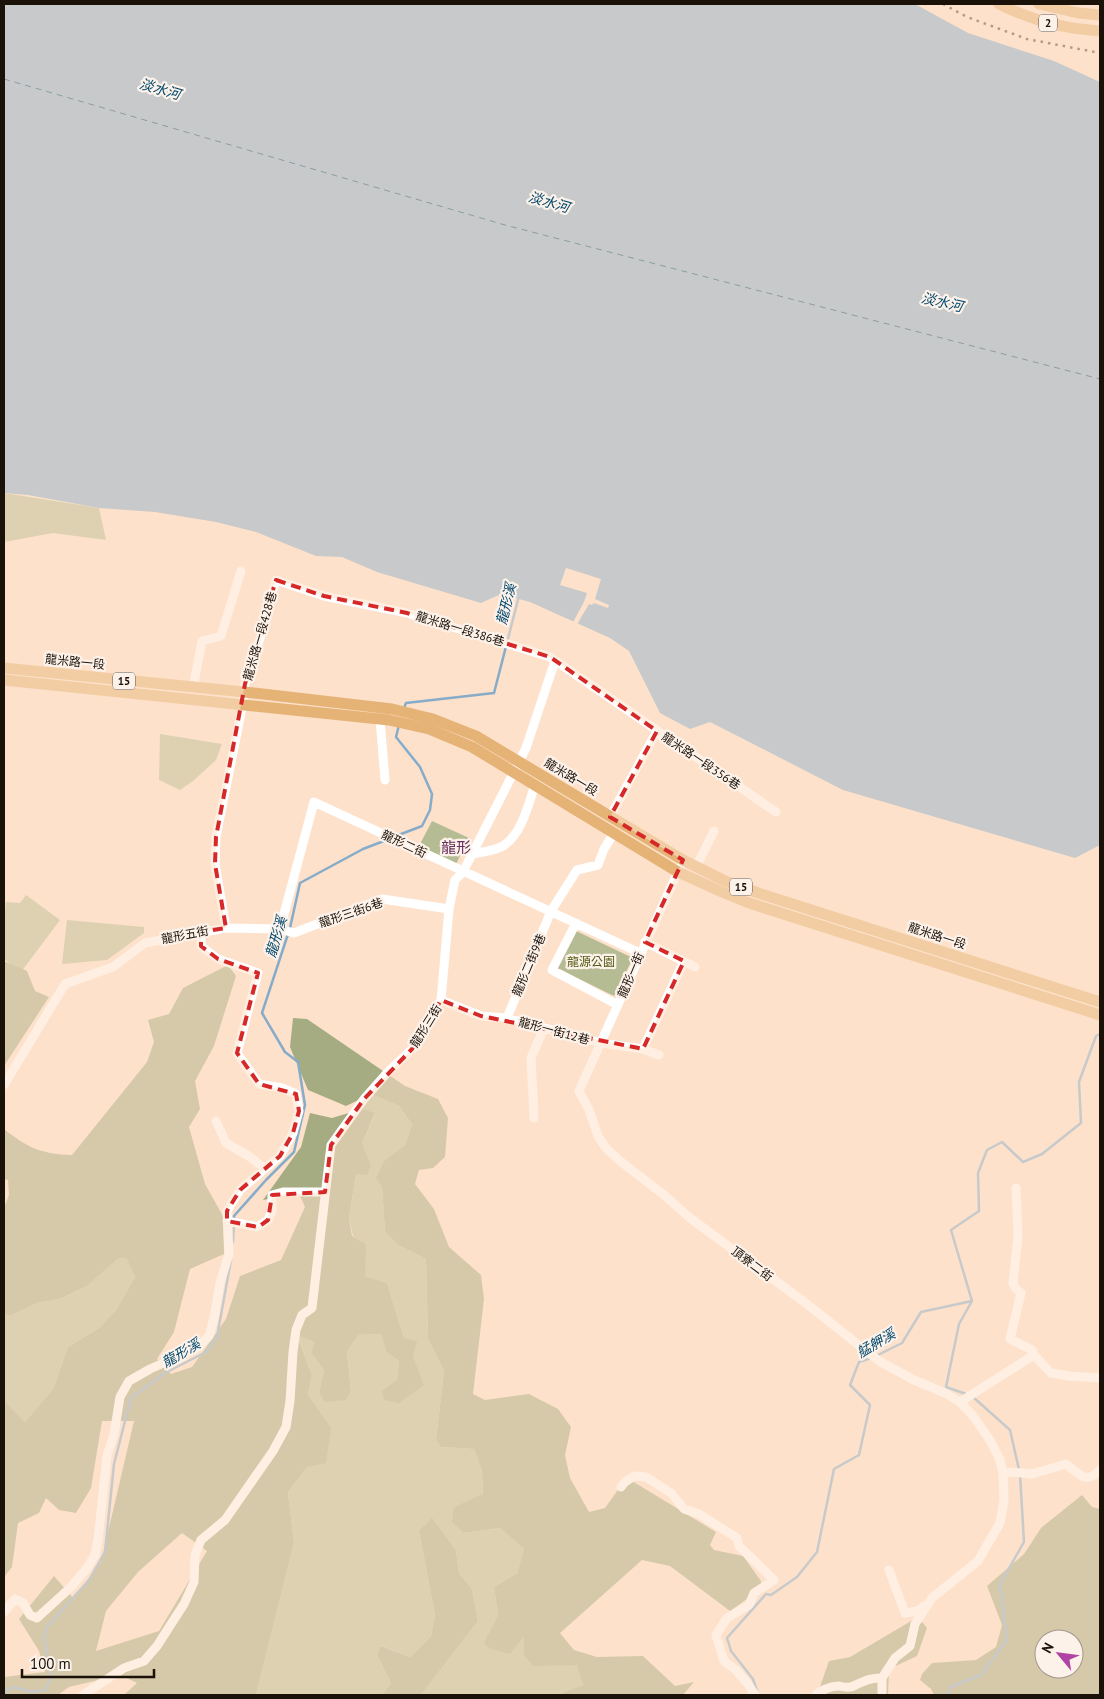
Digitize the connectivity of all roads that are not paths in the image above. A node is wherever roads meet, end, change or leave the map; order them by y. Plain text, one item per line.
1 (999, 4) edge
2 (1038, 4) edge
3 (1100, 15) edge
4 (1100, 32) edge
5 (240, 571) dead end
6 (364, 603) joint
7 (555, 661) junction
8 (4, 668) edge
9 (4, 680) edge
10 (194, 688) junction
11 (243, 698) junction
12 (387, 716) junction
13 (657, 731) junction
14 (516, 766) junction
15 (384, 780) dead end
16 (536, 785) junction
17 (776, 812) dead end
18 (610, 817) junction
19 (714, 831) dead end
20 (614, 832) junction
21 (472, 854) junction
22 (683, 860) junction
23 (696, 867) junction
24 (463, 872) junction
25 (678, 872) junction
26 (449, 909) junction
27 (551, 911) junction
28 (576, 923) junction
29 (226, 928) junction
30 (282, 930) junction
31 (201, 932) junction
32 (645, 942) junction
33 (640, 952) junction
34 (684, 961) junction
35 (695, 967) dead end
36 (441, 1000) junction
37 (1100, 1002) edge
38 (618, 1005) junction
39 (1100, 1015) edge
40 (507, 1018) junction
41 (544, 1028) junction
42 (600, 1043) junction
43 (643, 1049) junction
44 (659, 1054) dead end
45 (4, 1085) edge
46 (578, 1091) joint
47 (534, 1118) dead end
48 (216, 1121) dead end
49 (265, 1169) junction
50 (1016, 1188) dead end
51 (325, 1192) junction
52 (227, 1221) junction
53 (1034, 1355) junction
54 (1100, 1378) edge
55 (960, 1402) junction
56 (1100, 1470) edge
57 (1007, 1473) junction
58 (621, 1487) dead end
59 (889, 1570) dead end
60 (932, 1598) junction
61 (4, 1612) edge
62 (882, 1678) junction
63 (83, 1695) edge
64 (755, 1695) edge
65 (816, 1695) edge
66 (882, 1695) edge

1 - 4 main road, 2
2 - 3 main road, 2
5 - 10 street
6 - 7 street, 龍米路一段386巷
6 - 11 street, 龍米路一段428巷
7 - 13 street, 龍米路一段386巷
7 - 14 street
8 - 10 main road, 龍米路一段 / 15
9 - 11 main road, 龍米路一段 / 15
10 - 11 main road, 龍米路一段 / 15
11 - 12 main road, 龍米路一段 / 15
11 - 29 street, 龍形五街
12 - 14 main road, 龍米路一段 / 15
12 - 15 street
13 - 17 street, 龍米路一段356巷
13 - 18 street, 龍米路一段356巷
14 - 16 main road, 龍米路一段 / 15
14 - 18 main road, 龍米路一段 / 15
14 - 21 street, 龍形三街
16 - 20 main road, 龍米路一段 / 15
16 - 21 street
18 - 22 main road, 龍米路一段 / 15
19 - 23 street
20 - 25 main road, 龍米路一段 / 15
20 - 27 street, 龍形二街9巷
21 - 24 street, 龍形三街
22 - 23 main road, 龍米路一段 / 15
22 - 25 street, 龍形一街
23 - 37 main road, 龍米路一段 / 15
24 - 26 street, 龍形三街
24 - 27 street, 龍形二街
24 - 30 street, 龍形二街
25 - 32 street, 龍形一街
25 - 39 main road, 龍米路一段 / 15
26 - 30 street, 龍形三街6巷
26 - 36 street, 龍形三街
27 - 28 street, 龍形二街
27 - 40 street, 龍形二街9巷
28 - 33 street, 龍形二街
28 - 38 street
29 - 30 street, 龍形三街6巷
29 - 31 street, 龍形五街
31 - 45 street, 龍形五街
31 - 49 street
32 - 33 street, 龍形一街
32 - 34 street
33 - 38 street, 龍形一街
34 - 35 street
34 - 43 street
36 - 40 street, 龍形一街12巷
36 - 51 street, 龍形三街
38 - 42 street, 龍形一街
40 - 41 street, 龍形一街12巷
41 - 42 street, 龍形一街12巷
41 - 47 street
42 - 43 street, 龍形一街12巷
42 - 46 street, 龍形一街
43 - 44 street, 龍形一街12巷
46 - 55 street, 頂寮二街
48 - 49 street
49 - 52 street
50 - 53 street
51 - 52 street
51 - 63 street, 龍形三街
52 - 61 street
53 - 54 street
53 - 55 street
55 - 57 street, 頂寮二街
56 - 57 street
57 - 60 street, 頂寮二街
58 - 64 street
59 - 60 street
60 - 62 street
62 - 65 street
62 - 66 street

